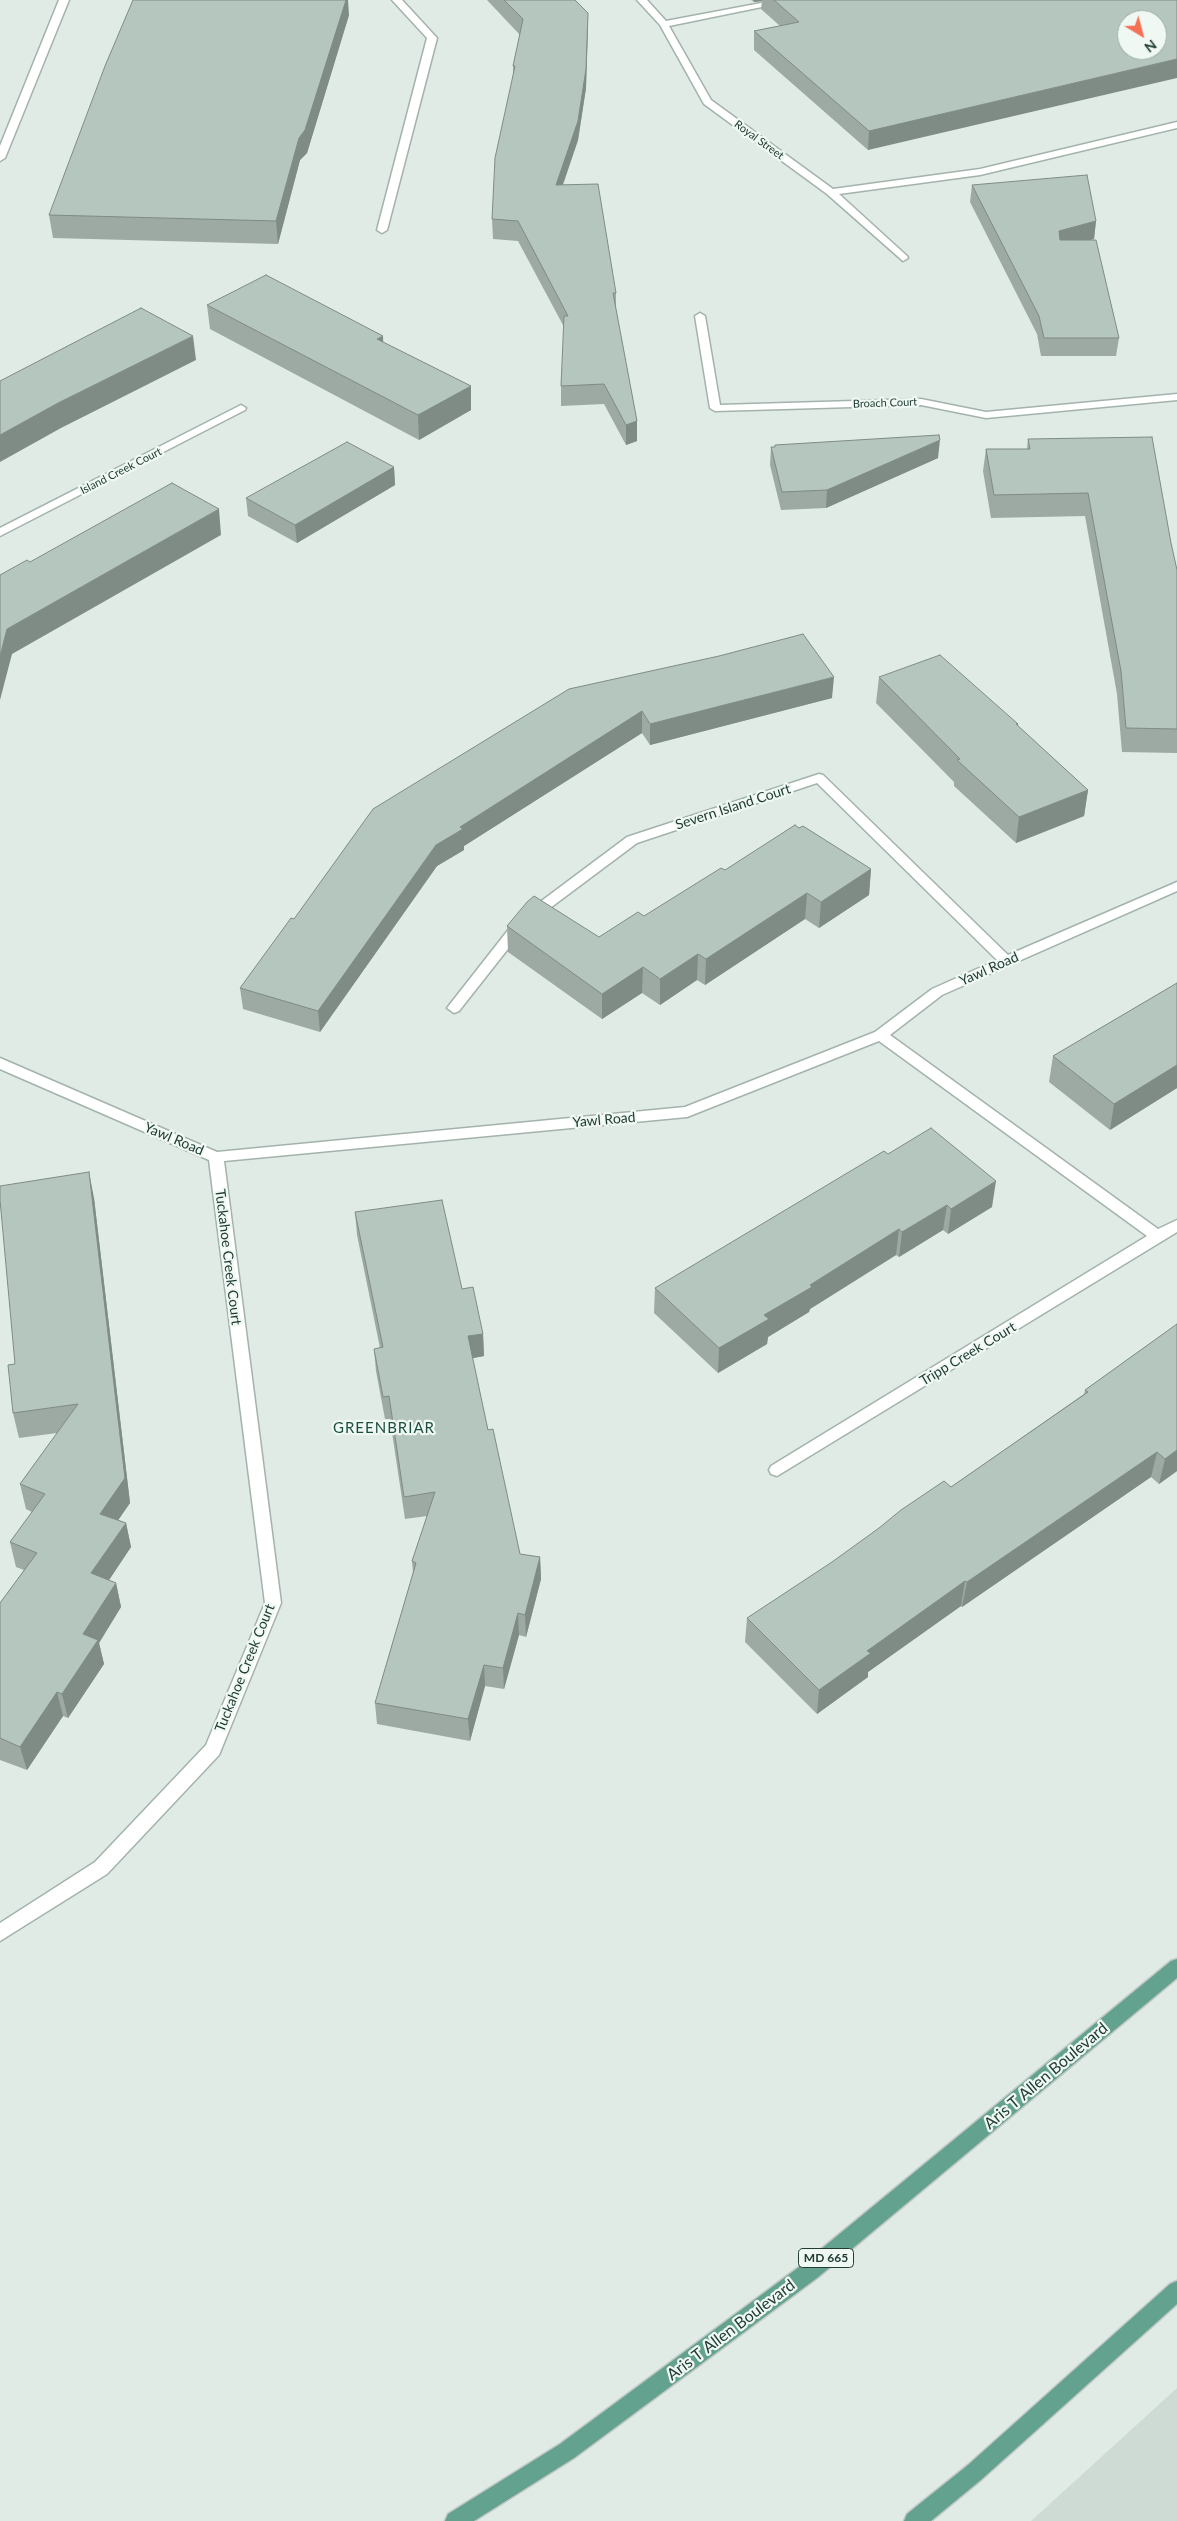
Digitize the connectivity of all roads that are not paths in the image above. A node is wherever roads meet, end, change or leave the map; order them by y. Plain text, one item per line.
1 (64, 0) edge
2 (397, 0) edge
3 (642, 0) edge
4 (791, 0) edge
5 (664, 24) junction
6 (1177, 125) edge
7 (0, 158) edge
8 (831, 192) junction
9 (382, 230) dead end
10 (903, 258) dead end
11 (700, 316) dead end
12 (1177, 397) edge
13 (241, 408) dead end
14 (0, 533) edge
15 (1177, 886) edge
16 (1006, 961) junction
17 (454, 1008) dead end
18 (880, 1035) junction
19 (0, 1063) edge
20 (216, 1157) junction
21 (1177, 1225) edge
22 (1158, 1237) junction
23 (777, 1470) dead end
24 (0, 1933) edge
25 (1177, 1967) edge
26 (1177, 2291) edge
27 (455, 2521) edge
28 (914, 2521) edge

1 - 7 street
2 - 9 street
3 - 5 street, Royal Street
4 - 5 street
5 - 8 street, Royal Street
6 - 8 street
8 - 10 street, Royal Street
11 - 12 street, Broach Court
13 - 14 street, Island Creek Court
15 - 16 street, Yawl Road
16 - 17 street, Severn Island Court
16 - 18 street, Yawl Road
18 - 20 street, Yawl Road
18 - 22 street
19 - 20 street, Yawl Road
20 - 24 street, Tuckahoe Creek Court
21 - 22 street, Tripp Creek Court
22 - 23 street, Tripp Creek Court
25 - 27 main road, Aris T Allen Boulevard / MD 665
26 - 28 main road

